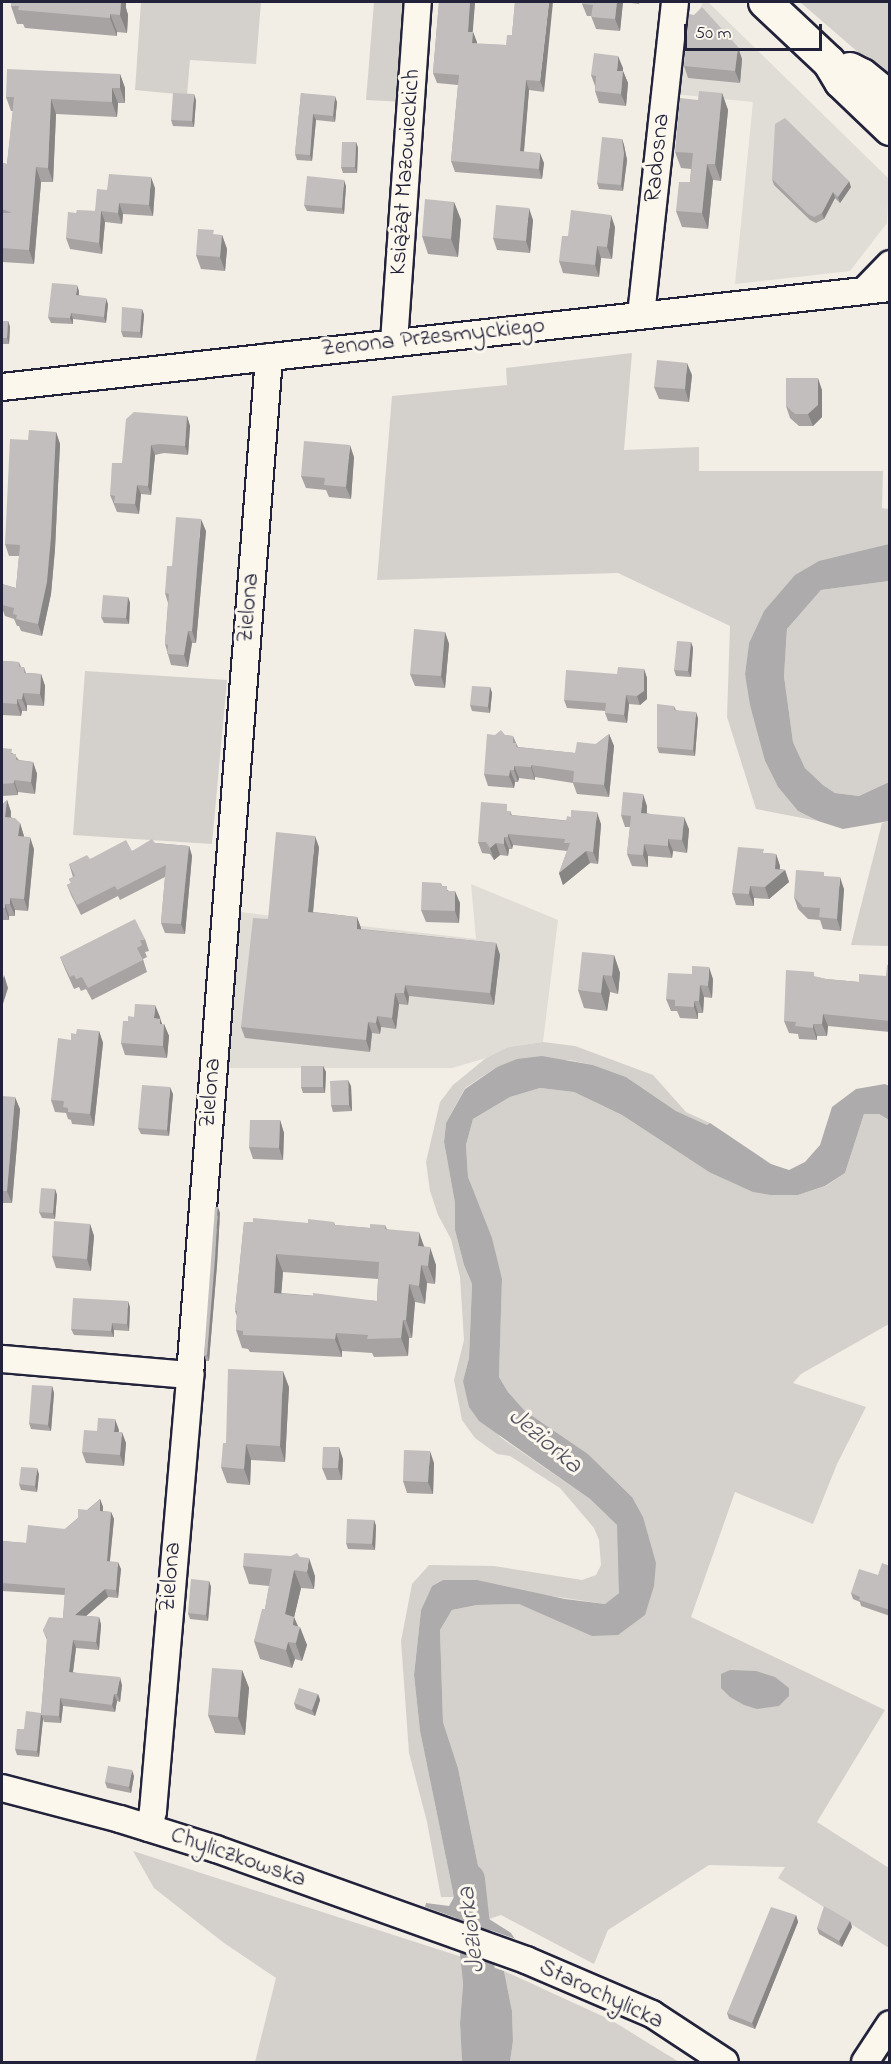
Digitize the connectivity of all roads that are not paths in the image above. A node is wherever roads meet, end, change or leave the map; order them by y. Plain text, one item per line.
1 (418, 2) edge
2 (675, 2) edge
3 (765, 2) edge
4 (829, 62) junction
5 (890, 98) edge
6 (890, 129) edge
7 (890, 264) edge
8 (878, 289) edge
9 (641, 315) junction
10 (394, 342) junction
11 (269, 357) junction
12 (2, 387) edge
13 (2, 1359) edge
14 (190, 1377) junction
15 (2, 1788) edge
16 (149, 1828) junction
17 (470, 1940) joint
18 (890, 2024) edge
19 (725, 2062) edge
20 (865, 2062) edge

1 - 10 street, Książąt Mazowieckich
2 - 9 street, Radosna
3 - 4 main road
4 - 5 main road
4 - 6 main road
7 - 8 street, Zenona Przesmyckiego
8 - 9 street, Zenona Przesmyckiego
9 - 10 street, Zenona Przesmyckiego
10 - 11 street, Zenona Przesmyckiego
11 - 12 street, Zenona Przesmyckiego
11 - 14 street, Zielona
13 - 14 street
14 - 16 street, Zielona
15 - 16 street, Chyliczkowska
16 - 17 street, Chyliczkowska
17 - 19 street, Starochylicka
18 - 20 street

